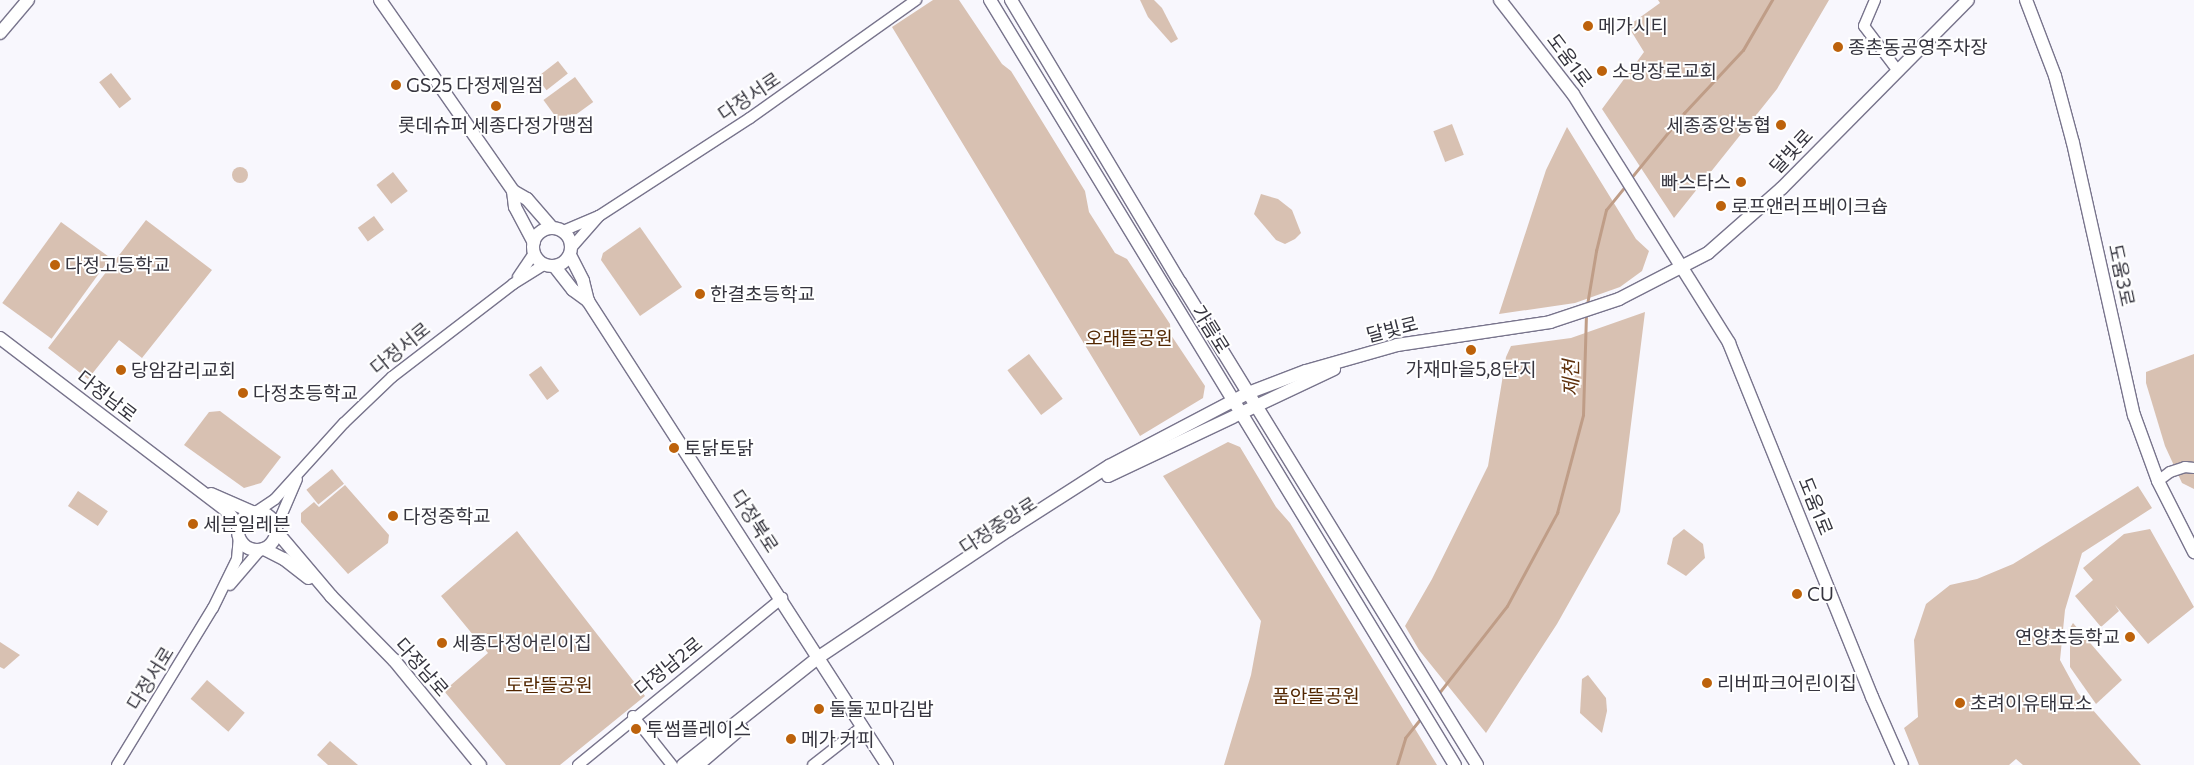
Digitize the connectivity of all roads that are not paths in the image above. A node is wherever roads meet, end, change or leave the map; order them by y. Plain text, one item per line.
1 (28, 0) edge
2 (380, 0) edge
3 (916, 0) edge
4 (990, 0) edge
5 (1011, 0) edge
6 (1500, 0) edge
7 (1876, 0) edge
8 (1968, 0) edge
9 (2026, 0) edge
10 (0, 33) edge
11 (1898, 71) junction
12 (513, 191) junction
13 (599, 216) junction
14 (557, 229) junction
15 (534, 247) junction
16 (571, 251) junction
17 (549, 266) junction
18 (1683, 268) junction
19 (513, 284) junction
20 (588, 301) junction
21 (0, 338) edge
22 (1347, 361) junction
23 (1248, 394) junction
24 (1234, 401) junction
25 (1256, 407) junction
26 (1242, 414) junction
27 (2194, 468) edge
28 (299, 473) junction
29 (2158, 480) junction
30 (190, 484) junction
31 (254, 512) junction
32 (276, 530) junction
33 (239, 532) junction
34 (262, 549) junction
35 (2194, 552) edge
36 (332, 596) junction
37 (782, 598) junction
38 (213, 608) junction
39 (822, 660) junction
40 (634, 716) junction
41 (863, 726) junction
42 (117, 765) edge
43 (480, 765) edge
44 (578, 765) edge
45 (672, 765) edge
46 (683, 765) edge
47 (698, 765) edge
48 (813, 765) edge
49 (887, 765) edge
50 (1455, 765) edge
51 (1477, 765) edge
52 (1902, 765) edge

1 - 10 street
2 - 12 street
3 - 13 street, 다정서로
4 - 24 street, 가름로
5 - 23 street, 가름로
6 - 18 street, 도움1로
7 - 11 street
8 - 11 street, 달빛로
9 - 29 street, 도움3로
11 - 18 street, 달빛로
12 - 14 street
12 - 15 street
13 - 14 street
13 - 16 street
14 - 15 street
14 - 16 street
15 - 17 street
15 - 19 street
16 - 17 street
16 - 20 street
17 - 19 street
17 - 20 street
18 - 22 street, 달빛로
18 - 52 street, 도움1로
19 - 28 street, 다정서로
20 - 37 street, 다정북로
21 - 30 street, 다정남로
22 - 23 street, 달빛로
22 - 25 street, 다정중앙로
23 - 24 street, 다정중앙로
23 - 25 street, 가름로
24 - 26 street, 가름로
24 - 39 street, 다정중앙로
25 - 26 street, 다정중앙로
25 - 51 street, 가름로
26 - 39 street, 다정중앙로
26 - 50 street, 가름로
27 - 29 street
28 - 31 street, 다정서로
28 - 32 street
29 - 35 street, 도움3로
30 - 31 street
30 - 33 street
31 - 32 street
31 - 33 street
32 - 34 street
32 - 36 street
33 - 34 street
33 - 38 street
34 - 36 street
34 - 38 street
36 - 43 street, 다정남로
37 - 39 street, 다정북로
37 - 40 street, 다정남2로
38 - 42 street, 다정서로
39 - 41 street, 다정북로
39 - 46 street, 다정중앙로
39 - 47 street, 다정중앙로
40 - 44 street, 다정남2로
40 - 45 street
41 - 48 street
41 - 49 street, 다정북로

